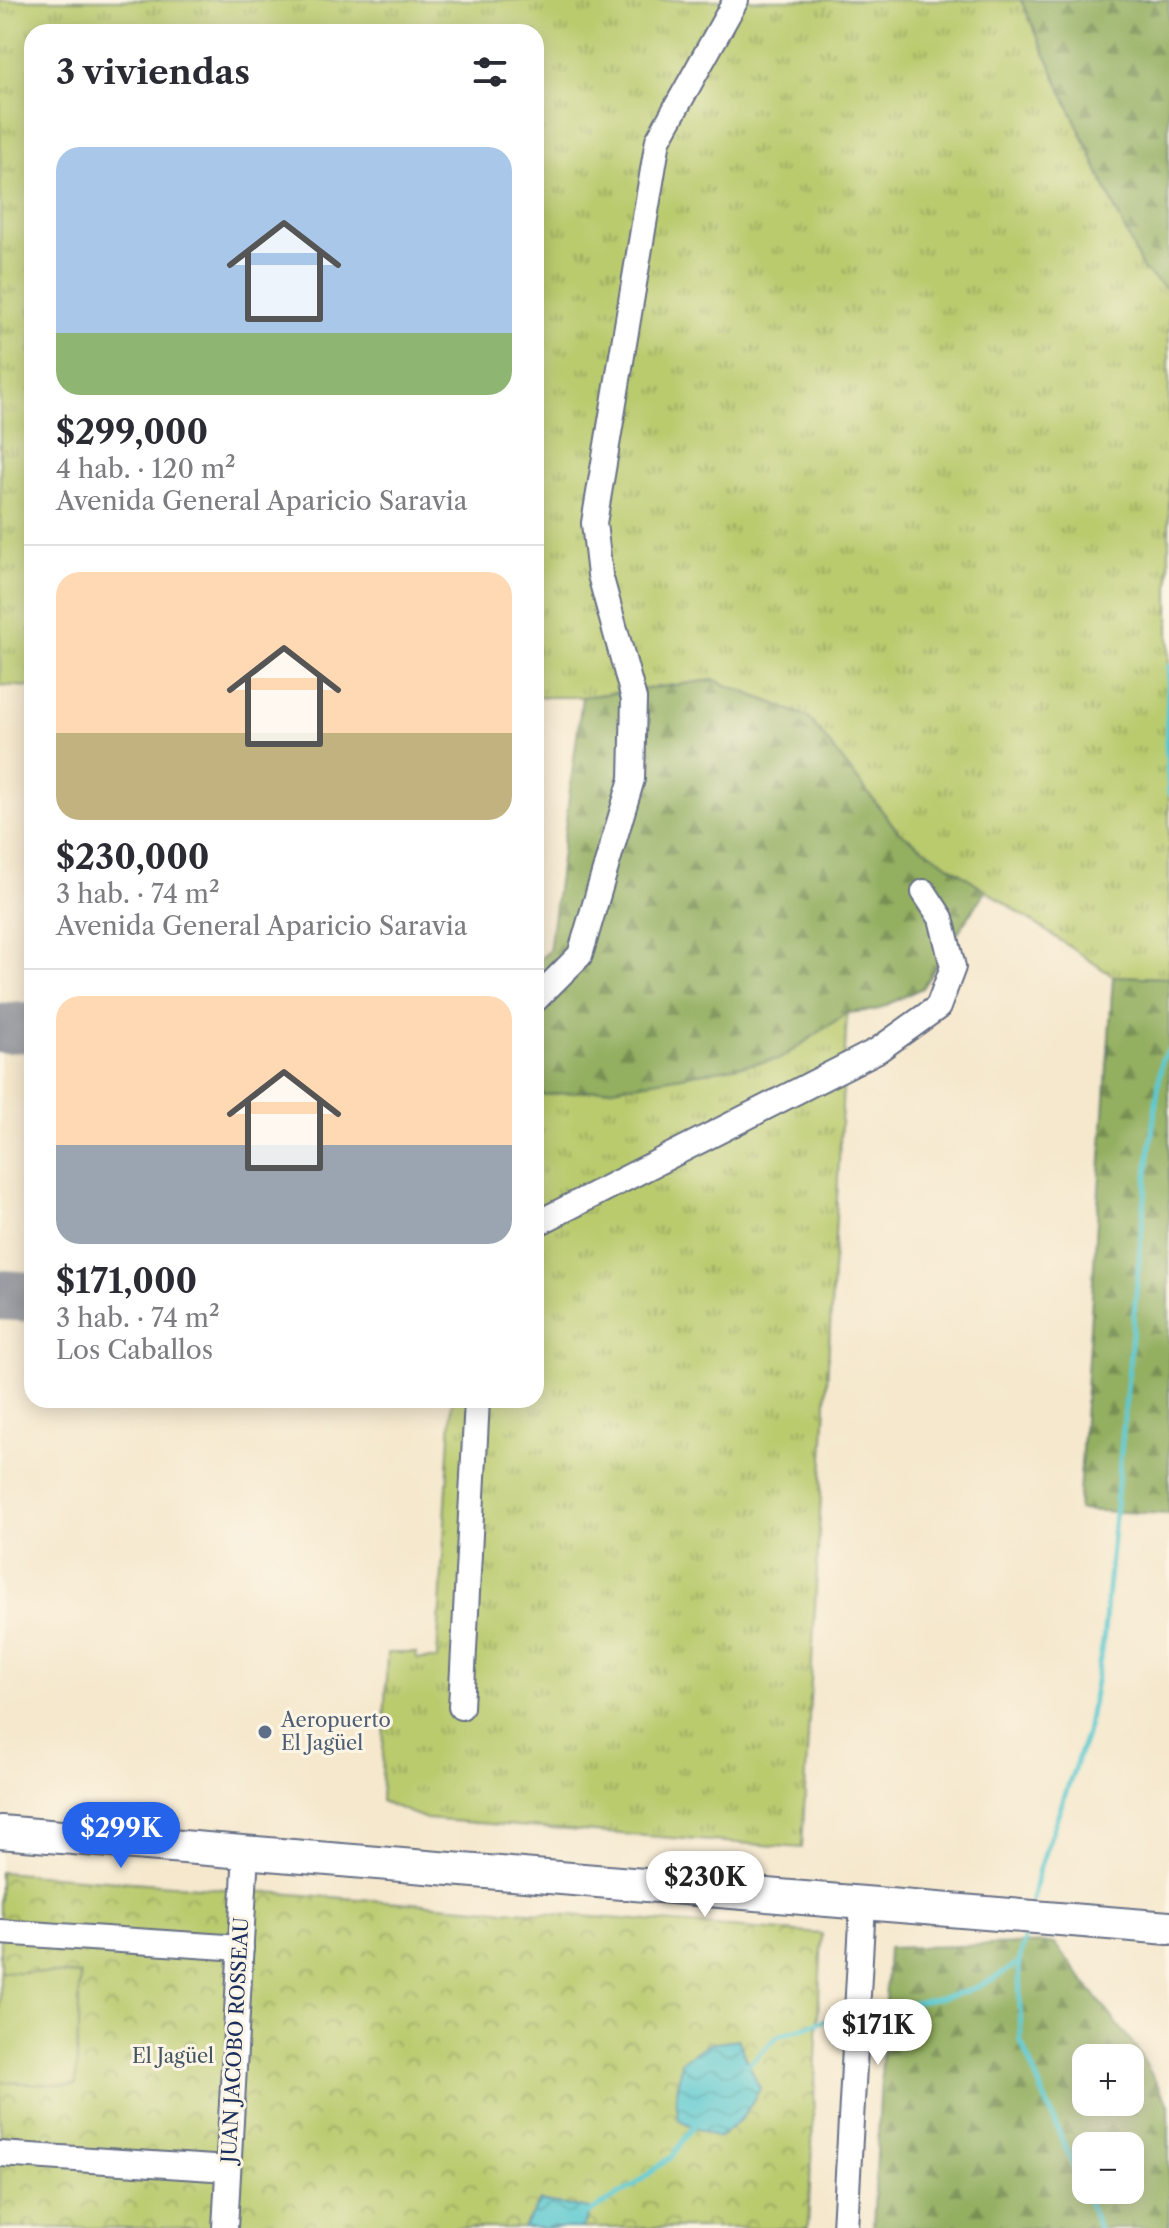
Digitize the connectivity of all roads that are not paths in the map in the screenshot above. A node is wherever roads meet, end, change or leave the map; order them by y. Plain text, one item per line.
1 (736, 0) edge
2 (924, 892) dead end
3 (544, 991) edge
4 (544, 1220) edge
5 (477, 1408) edge
6 (461, 1707) dead end
7 (0, 1832) edge
8 (246, 1852) junction
9 (863, 1904) junction
10 (1169, 1928) edge
11 (0, 1932) edge
12 (241, 1948) junction
13 (0, 2154) edge
14 (228, 2169) junction
15 (225, 2228) edge
16 (845, 2228) edge

1 - 3 street
2 - 4 street
5 - 6 street
7 - 8 main road
8 - 9 main road
8 - 12 street, JUAN JACOBO ROSSEAU
9 - 10 main road
9 - 16 street
11 - 12 street
12 - 14 street, JUAN JACOBO ROSSEAU
13 - 14 street
14 - 15 street, JUAN JACOBO ROSSEAU

